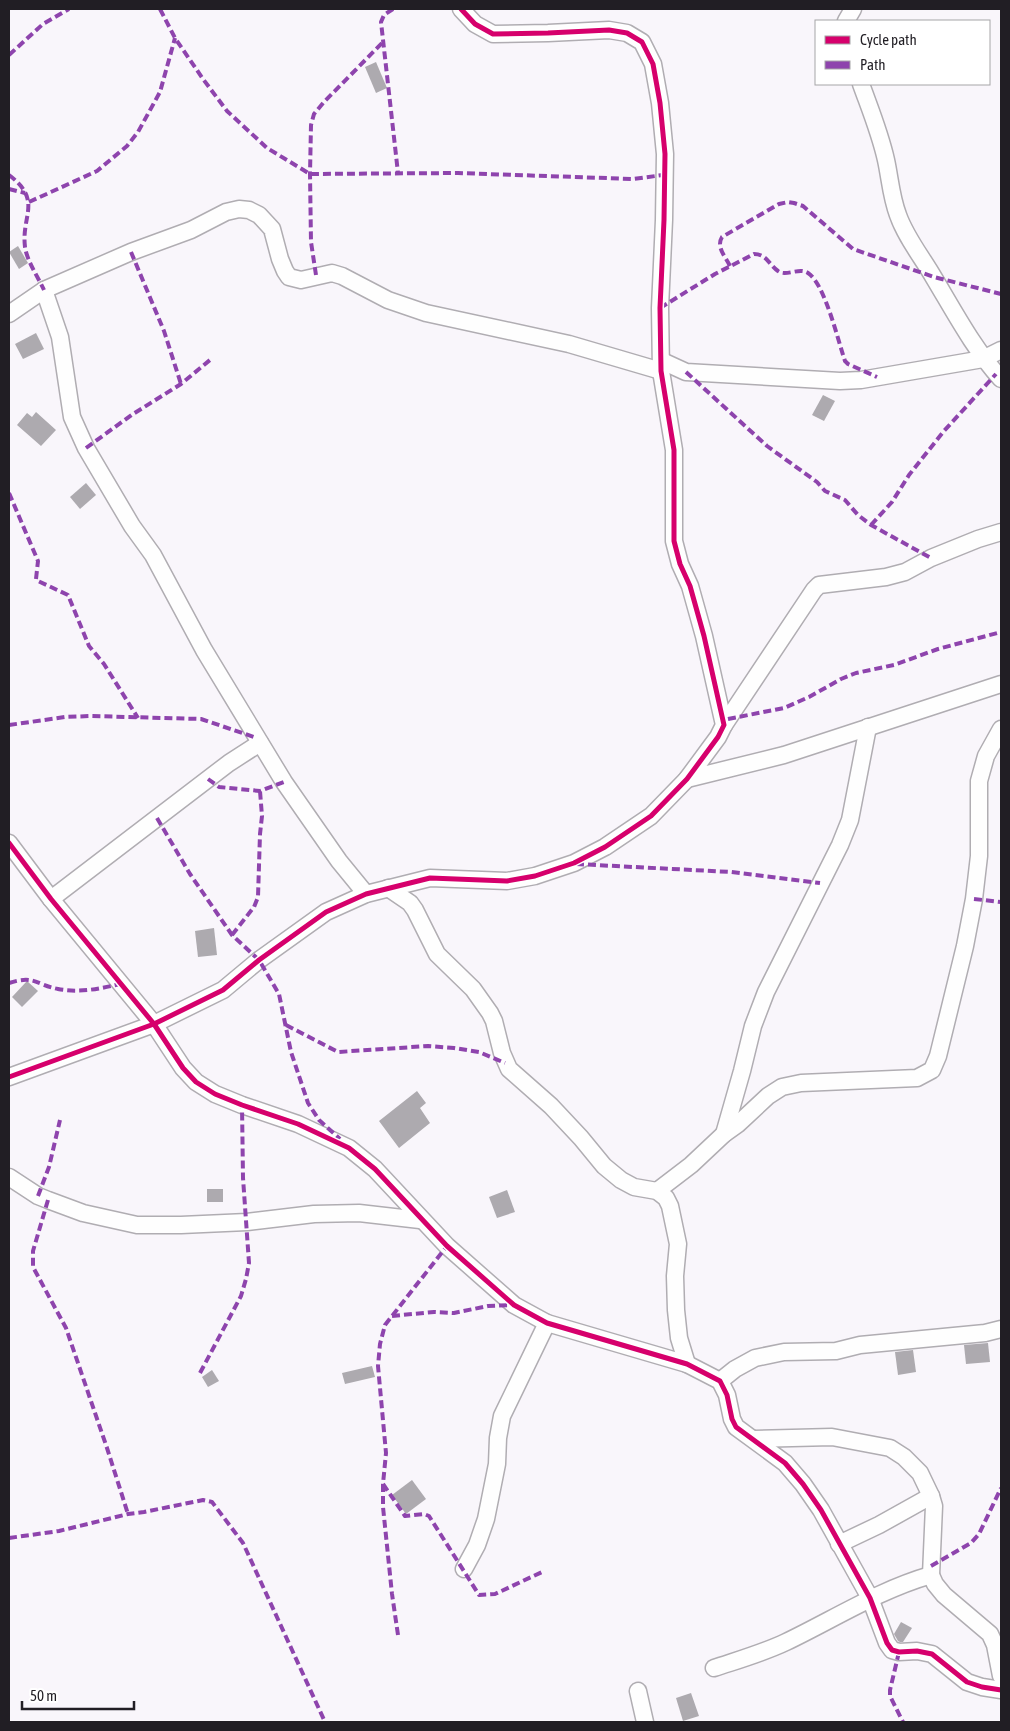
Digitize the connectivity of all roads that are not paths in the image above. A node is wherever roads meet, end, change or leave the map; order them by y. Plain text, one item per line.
1 (460, 9) edge
2 (853, 9) edge
3 (847, 20) edge
4 (861, 85) edge
5 (44, 290) junction
6 (9, 314) edge
7 (1001, 350) edge
8 (983, 359) junction
9 (661, 366) junction
10 (1001, 380) edge
11 (1001, 532) edge
12 (1001, 684) edge
13 (724, 725) junction
14 (868, 727) junction
15 (1001, 729) edge
16 (260, 744) junction
17 (687, 780) junction
18 (9, 843) edge
19 (388, 888) junction
20 (366, 894) junction
21 (51, 899) junction
22 (154, 1024) junction
23 (9, 1077) edge
24 (724, 1134) junction
25 (9, 1178) edge
26 (657, 1191) junction
27 (420, 1220) junction
28 (547, 1323) junction
29 (1001, 1329) edge
30 (687, 1364) junction
31 (720, 1381) junction
32 (754, 1439) junction
33 (931, 1496) junction
34 (839, 1544) junction
35 (464, 1569) dead end
36 (931, 1575) junction
37 (870, 1598) junction
38 (714, 1668) dead end
39 (1001, 1676) edge
40 (1001, 1690) edge
41 (638, 1691) dead end
42 (645, 1722) edge

1 - 9 street
2 - 3 street
4 - 8 street
5 - 6 street
5 - 9 street
5 - 16 street
7 - 8 street
8 - 9 street
8 - 10 street
9 - 13 street
11 - 13 street
12 - 14 street
13 - 17 street
14 - 17 street
14 - 24 street
15 - 24 street
16 - 20 street
16 - 21 street
17 - 19 street
18 - 21 street
19 - 20 street
19 - 26 street
20 - 22 street
21 - 22 street
22 - 23 street
22 - 27 street
24 - 26 street
25 - 27 street
26 - 30 street
27 - 28 street
28 - 30 street
28 - 35 street
29 - 31 street
30 - 31 street
31 - 32 street
32 - 33 street
32 - 34 street
33 - 34 street
33 - 36 street
34 - 37 street
36 - 37 street
36 - 39 street
37 - 38 street
37 - 40 street
41 - 42 street

